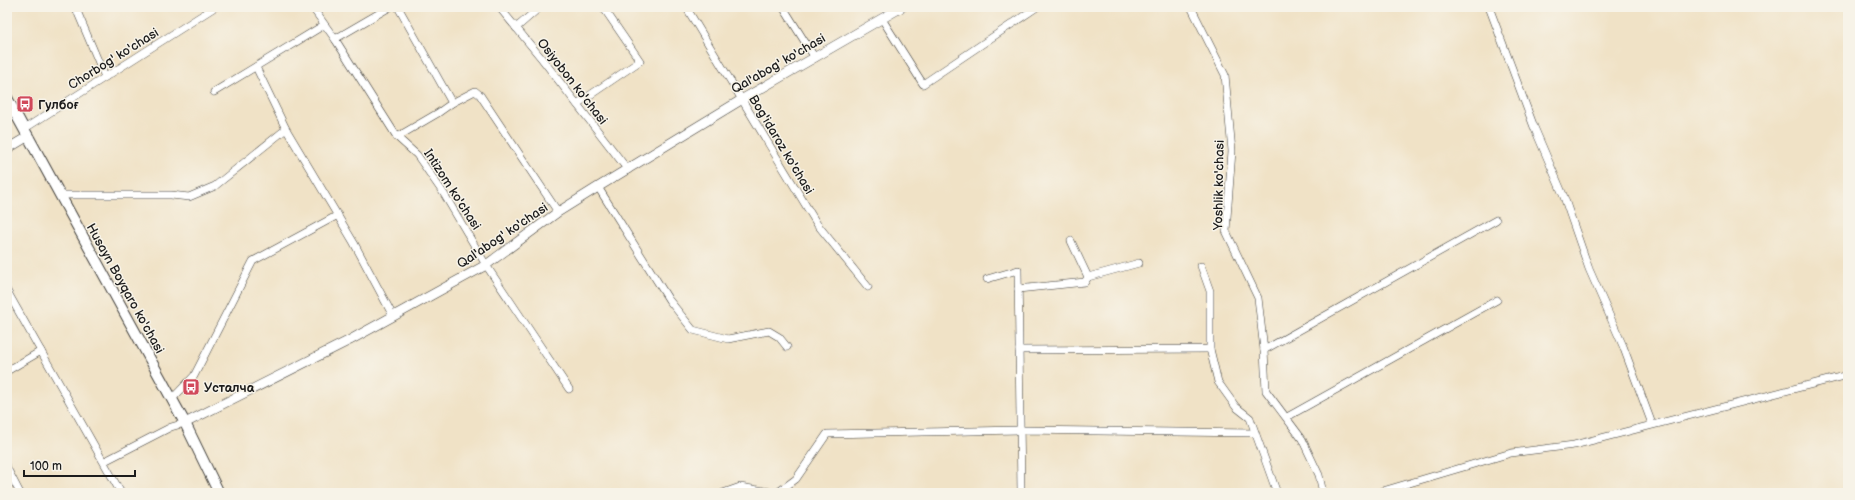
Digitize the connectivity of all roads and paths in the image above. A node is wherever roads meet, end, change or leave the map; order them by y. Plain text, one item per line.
1 (77, 7) edge
2 (215, 7) edge
3 (312, 7) edge
4 (390, 7) edge
5 (398, 7) edge
6 (499, 7) edge
7 (540, 7) edge
8 (603, 7) edge
9 (686, 7) edge
10 (783, 7) edge
11 (902, 7) edge
12 (1037, 7) edge
13 (1191, 7) edge
14 (1489, 7) edge
15 (882, 19) junction
16 (324, 25) junction
17 (516, 28) junction
18 (335, 38) junction
19 (816, 58) junction
20 (256, 67) junction
21 (105, 77) junction
22 (214, 92) dead end
23 (7, 98) edge
24 (741, 100) junction
25 (452, 103) junction
26 (577, 104) junction
27 (286, 129) junction
28 (26, 133) junction
29 (397, 137) junction
30 (7, 149) edge
31 (628, 170) junction
32 (598, 187) junction
33 (60, 195) junction
34 (558, 212) junction
35 (338, 215) junction
36 (1496, 220) dead end
37 (1071, 241) dead end
38 (1139, 263) dead end
39 (486, 265) junction
40 (1201, 266) dead end
41 (1088, 277) junction
42 (987, 279) dead end
43 (868, 286) dead end
44 (1018, 289) junction
45 (7, 291) edge
46 (1497, 300) dead end
47 (393, 316) junction
48 (787, 347) dead end
49 (1210, 349) junction
50 (41, 350) junction
51 (1019, 350) junction
52 (1264, 350) junction
53 (7, 371) edge
54 (1848, 375) edge
55 (569, 389) dead end
56 (172, 399) junction
57 (1287, 417) junction
58 (185, 423) junction
59 (1652, 424) junction
60 (1020, 430) junction
61 (1255, 433) junction
62 (105, 461) junction
63 (7, 468) edge
64 (20, 493) edge
65 (122, 493) edge
66 (219, 493) edge
67 (723, 493) edge
68 (776, 493) edge
69 (1021, 493) edge
70 (1277, 493) edge
71 (1323, 493) edge
72 (1376, 493) edge

1 - 21 street
2 - 21 street, Сhorbog' ko'chasi
3 - 16 street, Intizom ko'chasi
4 - 18 street
5 - 25 street
6 - 17 street, Osiyobon ko'chasi
7 - 17 street
8 - 26 street
9 - 24 street, Bog'idaroz ko'chasi
10 - 19 street
11 - 15 street, Qal'abog' ko'chasi
12 - 15 street
13 - 52 street, Yoshlik ko'chasi
14 - 59 street
15 - 19 street, Qal'abog' ko'chasi
16 - 18 street, Intizom ko'chasi
16 - 20 street
17 - 26 street, Osiyobon ko'chasi
18 - 29 street, Intizom ko'chasi
19 - 24 street, Qal'abog' ko'chasi
20 - 22 street
20 - 27 street
21 - 28 street, Сhorbog' ko'chasi
23 - 28 main road, Husayn Boyqaro ko'chasi
24 - 31 street, Qal'abog' ko'chasi
24 - 43 street, Bog'idaroz ko'chasi
25 - 29 street
25 - 34 street
26 - 31 street, Osiyobon ko'chasi
27 - 33 street
27 - 35 street
28 - 30 street
28 - 33 main road, Husayn Boyqaro ko'chasi
29 - 39 street, Intizom ko'chasi
31 - 32 street, Qal'abog' ko'chasi
32 - 34 street, Qal'abog' ko'chasi
32 - 48 street
33 - 56 main road, Husayn Boyqaro ko'chasi
34 - 39 street, Qal'abog' ko'chasi
35 - 47 street
35 - 56 street
36 - 52 street
37 - 41 street
38 - 41 street
39 - 47 street, Qal'abog' ko'chasi
39 - 55 street, Intizom ko'chasi
40 - 49 street
41 - 44 street
42 - 44 street
44 - 51 street
45 - 50 street
46 - 57 street
47 - 58 street, Qal'abog' ko'chasi
49 - 51 street
49 - 61 street
50 - 53 street
50 - 62 street
51 - 60 street
52 - 57 street, Yoshlik ko'chasi
54 - 59 street
56 - 58 main road, Husayn Boyqaro ko'chasi
57 - 71 street, Yoshlik ko'chasi
58 - 62 street, Qal'abog' ko'chasi
58 - 66 main road, Husayn Boyqaro ko'chasi
59 - 72 street
60 - 61 street
60 - 68 street
60 - 69 street
61 - 70 street
62 - 65 street
63 - 64 street
67 - 68 street

